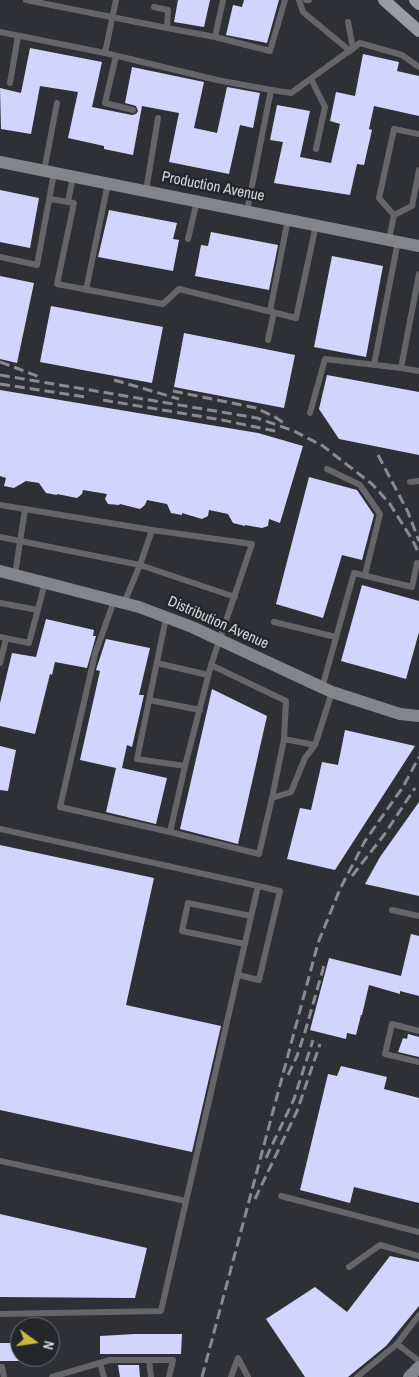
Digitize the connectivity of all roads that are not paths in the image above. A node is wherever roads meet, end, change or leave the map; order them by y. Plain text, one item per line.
1 (26, 0) edge
2 (116, 0) edge
3 (222, 0) edge
4 (284, 0) edge
5 (299, 0) edge
6 (384, 0) edge
7 (415, 0) edge
8 (419, 4) edge
9 (154, 7) dead end
10 (112, 17) junction
11 (348, 22) dead end
12 (166, 28) junction
13 (419, 31) edge
14 (0, 32) edge
15 (18, 36) junction
16 (215, 37) junction
17 (351, 50) junction
18 (105, 53) junction
19 (116, 56) junction
20 (419, 67) edge
21 (310, 79) junction
22 (10, 83) dead end
23 (271, 90) junction
24 (57, 103) dead end
25 (132, 110) dead end
26 (158, 118) dead end
27 (419, 134) edge
28 (316, 149) dead end
29 (0, 162) edge
30 (419, 170) edge
31 (49, 172) junction
32 (73, 176) junction
33 (108, 183) junction
34 (146, 191) junction
35 (50, 199) junction
36 (197, 201) junction
37 (68, 202) junction
38 (247, 211) junction
39 (394, 215) junction
40 (288, 219) junction
41 (316, 225) junction
42 (188, 239) dead end
43 (394, 240) junction
44 (419, 246) edge
45 (0, 257) edge
46 (419, 274) edge
47 (86, 290) junction
48 (272, 312) junction
49 (268, 340) dead end
50 (374, 365) junction
51 (401, 368) junction
52 (419, 371) edge
53 (310, 412) dead end
54 (327, 469) dead end
55 (419, 481) edge
56 (410, 482) dead end
57 (0, 505) edge
58 (25, 509) junction
59 (152, 530) junction
60 (0, 537) edge
61 (21, 540) junction
62 (417, 563) dead end
63 (140, 565) junction
64 (0, 571) edge
65 (15, 575) junction
66 (365, 576) junction
67 (45, 583) junction
68 (235, 597) junction
69 (119, 602) junction
70 (0, 603) edge
71 (38, 610) junction
72 (166, 618) junction
73 (274, 622) dead end
74 (336, 637) junction
75 (3, 638) edge
76 (220, 640) junction
77 (0, 663) edge
78 (157, 663) junction
79 (211, 665) junction
80 (208, 675) junction
81 (327, 690) junction
82 (149, 700) junction
83 (200, 710) junction
84 (419, 714) edge
85 (284, 739) junction
86 (315, 745) junction
87 (185, 766) junction
88 (272, 798) junction
89 (0, 829) edge
90 (170, 832) junction
91 (258, 886) junction
92 (392, 910) dead end
93 (251, 916) junction
94 (419, 916) edge
95 (245, 944) junction
96 (238, 975) junction
97 (419, 1031) edge
98 (419, 1062) edge
99 (0, 1161) edge
100 (281, 1196) dead end
101 (186, 1201) junction
102 (419, 1232) edge
103 (419, 1256) edge
104 (349, 1268) dead end
105 (0, 1314) edge
106 (419, 1315) edge
107 (397, 1344) junction
108 (150, 1360) junction
109 (419, 1361) edge
110 (100, 1363) junction
111 (0, 1367) edge
112 (419, 1367) edge
113 (4, 1377) edge
114 (52, 1377) edge
115 (104, 1377) edge
116 (151, 1377) edge
117 (169, 1377) edge
118 (231, 1377) edge
119 (248, 1377) edge
120 (357, 1377) edge
121 (409, 1377) edge

1 - 10 lane
2 - 10 lane
3 - 16 lane
4 - 16 lane
5 - 17 lane
6 - 13 main road
7 - 8 main road
9 - 12 lane
10 - 12 lane
10 - 18 lane
11 - 17 lane
12 - 16 lane
14 - 15 lane
15 - 18 lane
15 - 22 lane
17 - 20 lane
17 - 21 lane
18 - 19 lane
19 - 23 lane
19 - 25 lane
21 - 23 lane
21 - 28 lane
23 - 38 lane
24 - 31 lane
26 - 34 lane
27 - 39 lane
29 - 31 street, Production Avenue
30 - 39 lane
31 - 32 street, Production Avenue
31 - 35 lane
32 - 33 street, Production Avenue
32 - 37 lane
33 - 34 street, Production Avenue
33 - 47 lane
34 - 36 street, Production Avenue
35 - 37 lane
35 - 45 lane
36 - 38 street, Production Avenue
36 - 42 lane
37 - 47 lane
38 - 40 street, Production Avenue
39 - 43 lane
40 - 41 street, Production Avenue
40 - 48 lane
41 - 43 street, Production Avenue
41 - 48 lane
43 - 44 street, Production Avenue
43 - 50 lane
46 - 51 lane
47 - 48 lane
48 - 49 lane
50 - 51 lane
50 - 53 lane
51 - 52 lane
54 - 66 lane
55 - 56 lane
57 - 58 lane
58 - 59 lane
58 - 61 lane
59 - 63 lane
59 - 68 lane
60 - 61 lane
61 - 63 lane
61 - 65 lane
62 - 66 lane
63 - 68 lane
63 - 69 lane
64 - 65 street, Distribution Avenue
65 - 67 street, Distribution Avenue
66 - 74 lane
67 - 69 street, Distribution Avenue
67 - 71 lane
68 - 76 lane
69 - 72 street, Distribution Avenue
69 - 90 lane
70 - 71 lane
71 - 75 lane
72 - 76 street, Distribution Avenue
72 - 78 lane
73 - 74 lane
74 - 81 lane
75 - 77 lane
76 - 79 lane
76 - 81 street, Distribution Avenue
78 - 80 lane
78 - 82 lane
79 - 80 lane
79 - 85 lane
80 - 83 lane
81 - 84 street, Distribution Avenue
81 - 86 lane
82 - 83 lane
82 - 87 lane
83 - 87 lane
85 - 86 lane
85 - 88 lane
86 - 88 lane
87 - 90 lane
88 - 90 lane
89 - 91 lane
91 - 93 lane
91 - 96 lane
92 - 94 lane
93 - 95 lane
93 - 95 lane
95 - 96 lane
96 - 101 lane
97 - 98 lane
99 - 101 lane
100 - 102 lane
101 - 105 lane
103 - 104 lane
106 - 107 lane
107 - 109 lane
107 - 120 lane
108 - 110 lane
108 - 116 lane
108 - 117 lane
110 - 114 lane
110 - 115 lane
111 - 113 lane
112 - 121 street
118 - 119 lane

